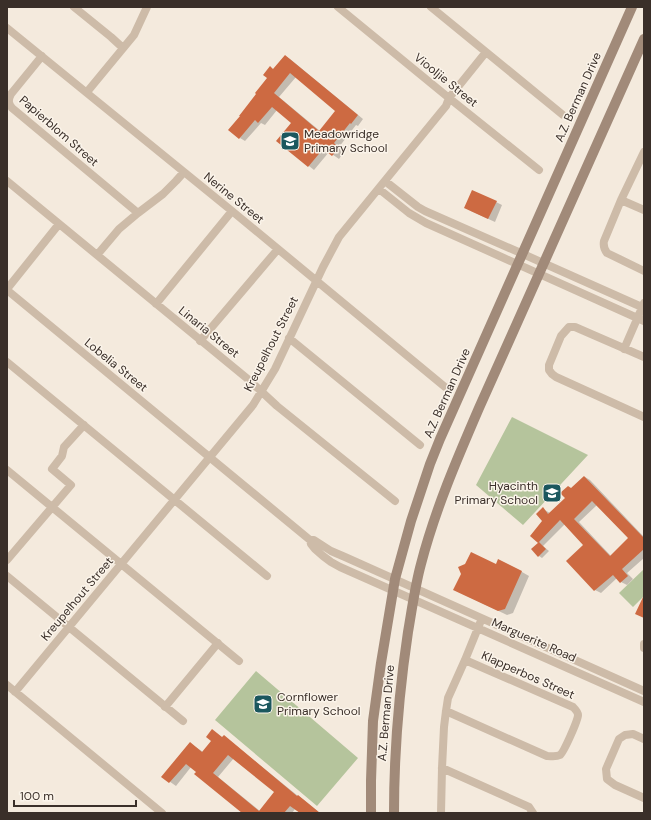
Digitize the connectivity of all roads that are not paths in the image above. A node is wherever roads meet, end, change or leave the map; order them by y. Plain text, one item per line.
1 (74, 7) edge
2 (147, 7) edge
3 (338, 7) edge
4 (431, 7) edge
5 (632, 7) edge
6 (7, 28) edge
7 (644, 39) edge
8 (123, 48) junction
9 (486, 52) junction
10 (42, 56) junction
11 (87, 92) junction
12 (449, 98) junction
13 (562, 115) dead end
14 (644, 152) edge
15 (539, 170) dead end
16 (184, 172) junction
17 (7, 181) edge
18 (385, 181) junction
19 (378, 189) junction
20 (621, 200) junction
21 (644, 210) edge
22 (232, 211) junction
23 (138, 213) junction
24 (59, 224) junction
25 (278, 249) junction
26 (523, 254) junction
27 (97, 256) junction
28 (544, 263) junction
29 (518, 265) junction
30 (644, 271) edge
31 (539, 274) junction
32 (317, 282) junction
33 (7, 289) edge
34 (156, 304) junction
35 (643, 306) edge
36 (640, 320) edge
37 (290, 338) junction
38 (200, 340) junction
39 (624, 349) junction
40 (644, 357) edge
41 (7, 362) edge
42 (445, 387) dead end
43 (262, 391) junction
44 (644, 417) edge
45 (84, 425) junction
46 (420, 445) dead end
47 (210, 457) junction
48 (7, 470) edge
49 (174, 500) junction
50 (395, 501) dead end
51 (52, 506) junction
52 (310, 540) junction
53 (7, 560) edge
54 (122, 564) junction
55 (7, 576) edge
56 (267, 576) dead end
57 (395, 579) junction
58 (415, 588) junction
59 (393, 591) junction
60 (413, 600) junction
61 (481, 619) junction
62 (69, 627) junction
63 (478, 628) junction
64 (218, 643) junction
65 (644, 644) edge
66 (644, 648) edge
67 (465, 660) junction
68 (239, 661) dead end
69 (7, 685) edge
70 (644, 691) edge
71 (15, 692) junction
72 (644, 702) edge
73 (165, 707) junction
74 (446, 711) junction
75 (183, 721) dead end
76 (644, 739) edge
77 (442, 768) junction
78 (644, 798) edge
79 (162, 813) edge
80 (371, 813) edge
81 (394, 813) edge
82 (441, 813) edge
83 (533, 813) edge

1 - 8 street
2 - 8 street
3 - 12 street, Viooljie Street
4 - 9 street
5 - 26 main road, A.Z. Berman Drive
6 - 10 street, Nerine Street
7 - 28 main road, A.Z. Berman Drive
8 - 11 street
9 - 12 street, Kreupelhout Street
9 - 13 street
10 - 11 street, Nerine Street
10 - 23 street, Papierblom Street
11 - 16 street, Nerine Street
12 - 15 street, Viooljie Street
12 - 18 street, Kreupelhout Street
14 - 20 street
16 - 22 street, Nerine Street
16 - 23 street
17 - 24 street, Linaria Street
18 - 19 street, Kreupelhout Street
18 - 26 street
19 - 29 street
19 - 32 street, Kreupelhout Street
20 - 21 street
20 - 30 street
22 - 25 street, Nerine Street
22 - 34 street
23 - 27 street
24 - 27 street, Linaria Street
24 - 33 street
25 - 32 street, Nerine Street
25 - 38 street
26 - 28 street
26 - 29 main road, A.Z. Berman Drive
27 - 34 street, Linaria Street
28 - 31 main road, A.Z. Berman Drive
28 - 35 street
29 - 31 street
29 - 57 main road, A.Z. Berman Drive
31 - 36 street
31 - 58 main road, A.Z. Berman Drive
32 - 37 street, Kreupelhout Street
32 - 42 street, Nerine Street
33 - 47 street, Lobelia Street
34 - 38 street, Linaria Street
35 - 36 street
36 - 39 street
37 - 43 street, Kreupelhout Street
37 - 46 street
38 - 43 street, Linaria Street
39 - 40 street
39 - 44 street
41 - 45 street
43 - 47 street, Kreupelhout Street
43 - 50 street, Linaria Street
45 - 49 street
45 - 51 street
47 - 49 street, Kreupelhout Street
47 - 52 street, Lobelia Street
48 - 51 street
49 - 54 street, Kreupelhout Street
49 - 56 street
51 - 53 street
51 - 54 street
52 - 57 street, Marguerite Road
52 - 59 street, Marguerite Road
54 - 62 street, Kreupelhout Street
54 - 64 street
55 - 62 street
57 - 58 street, Marguerite Road
57 - 59 main road, A.Z. Berman Drive
58 - 60 main road, A.Z. Berman Drive
58 - 61 street, Marguerite Road
59 - 60 street, Marguerite Road
59 - 80 main road, A.Z. Berman Drive
60 - 63 street, Marguerite Road
60 - 81 main road, A.Z. Berman Drive
61 - 63 street
61 - 70 street, Marguerite Road
62 - 71 street, Kreupelhout Street
62 - 73 street
63 - 67 street
63 - 72 street, Marguerite Road
64 - 68 street
64 - 73 street
65 - 66 street
67 - 74 street
67 - 74 street, Klapperbos Street
69 - 71 street
71 - 79 street
73 - 75 street
74 - 77 street
76 - 78 street
77 - 82 street
77 - 83 street

